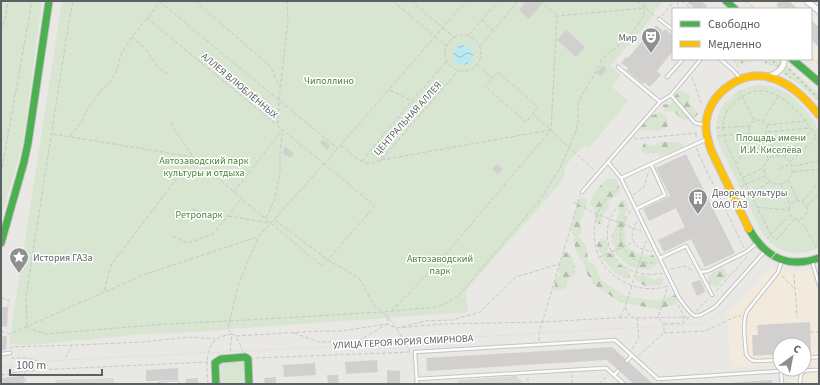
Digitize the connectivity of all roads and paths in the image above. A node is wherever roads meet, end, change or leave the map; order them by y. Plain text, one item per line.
1 (8, 1) edge
2 (32, 1) edge
3 (49, 1) edge
4 (73, 1) edge
5 (160, 1) edge
6 (195, 1) edge
7 (287, 1) edge
8 (393, 1) edge
9 (411, 1) edge
10 (466, 1) edge
11 (498, 1) edge
12 (518, 1) edge
13 (540, 1) edge
14 (637, 1) edge
15 (645, 1) edge
16 (674, 1) edge
17 (681, 1) edge
18 (726, 1) edge
19 (746, 1) edge
20 (807, 1) edge
21 (645, 8) junction
22 (691, 8) edge
23 (734, 8) edge
24 (754, 8) edge
25 (819, 11) edge
26 (557, 16) junction
27 (147, 18) junction
28 (659, 19) junction
29 (482, 20) junction
30 (443, 28) junction
31 (672, 29) edge
32 (494, 30) junction
33 (2, 31) edge
34 (468, 36) junction
35 (1, 37) edge
36 (132, 37) junction
37 (435, 37) junction
38 (455, 38) junction
39 (447, 47) junction
40 (480, 47) junction
41 (682, 60) edge
42 (700, 60) edge
43 (721, 60) edge
44 (734, 60) edge
45 (784, 60) edge
46 (793, 60) edge
47 (447, 61) junction
48 (477, 65) junction
49 (738, 67) dead end
50 (618, 68) dead end
51 (458, 71) junction
52 (690, 72) junction
53 (170, 75) dead end
54 (766, 77) junction
55 (492, 78) junction
56 (667, 78) dead end
57 (740, 79) junction
58 (819, 82) edge
59 (281, 88) junction
60 (390, 89) junction
61 (739, 90) dead end
62 (671, 95) junction
63 (743, 96) junction
64 (779, 96) junction
65 (279, 100) junction
66 (412, 102) junction
67 (660, 102) junction
68 (701, 103) dead end
69 (423, 111) junction
70 (533, 114) junction
71 (819, 115) edge
72 (398, 117) junction
73 (172, 120) dead end
74 (754, 120) junction
75 (763, 121) junction
76 (805, 121) junction
77 (278, 125) junction
78 (766, 125) junction
79 (706, 126) junction
80 (749, 126) junction
81 (410, 127) junction
82 (716, 128) dead end
83 (723, 128) junction
84 (810, 128) junction
85 (283, 130) junction
86 (551, 130) junction
87 (812, 130) junction
88 (52, 133) junction
89 (750, 133) junction
90 (766, 133) junction
91 (724, 135) junction
92 (70, 136) junction
93 (717, 136) dead end
94 (753, 136) junction
95 (816, 137) junction
96 (759, 138) junction
97 (627, 139) junction
98 (708, 139) junction
99 (819, 142) edge
100 (697, 144) junction
101 (341, 145) junction
102 (569, 148) junction
103 (338, 149) junction
104 (776, 155) junction
105 (193, 157) junction
106 (785, 157) junction
107 (768, 159) junction
108 (381, 160) junction
109 (361, 161) junction
110 (819, 161) edge
111 (608, 162) junction
112 (791, 163) junction
113 (324, 164) junction
114 (651, 164) junction
115 (736, 164) junction
116 (792, 166) junction
117 (764, 167) junction
118 (780, 169) dead end
119 (819, 169) edge
120 (792, 172) junction
121 (597, 173) junction
122 (1, 174) edge
123 (765, 176) junction
124 (621, 178) junction
125 (742, 178) junction
126 (788, 180) junction
127 (771, 182) junction
128 (819, 182) edge
129 (624, 184) junction
130 (781, 184) junction
131 (745, 185) junction
132 (740, 188) dead end
133 (234, 192) junction
134 (582, 192) joint
135 (749, 193) junction
136 (819, 193) edge
137 (723, 195) dead end
138 (630, 197) junction
139 (720, 197) junction
140 (242, 199) junction
141 (798, 201) junction
142 (573, 202) dead end
143 (802, 202) junction
144 (577, 204) junction
145 (790, 205) junction
146 (757, 207) junction
147 (807, 207) junction
148 (192, 209) dead end
149 (636, 209) junction
150 (788, 210) junction
151 (597, 214) junction
152 (790, 215) junction
153 (228, 216) junction
154 (266, 219) junction
155 (610, 219) junction
156 (795, 219) junction
157 (799, 219) junction
158 (224, 220) junction
159 (274, 220) junction
160 (641, 220) junction
161 (271, 223) junction
162 (622, 223) junction
163 (633, 228) junction
164 (648, 234) junction
165 (771, 235) junction
166 (172, 236) dead end
167 (258, 236) junction
168 (767, 239) dead end
169 (634, 242) junction
170 (757, 242) junction
171 (1, 243) edge
172 (623, 247) junction
173 (656, 249) junction
174 (817, 249) dead end
175 (643, 250) junction
176 (765, 250) junction
177 (611, 252) junction
178 (746, 252) junction
179 (599, 257) junction
180 (660, 259) junction
181 (816, 259) edge
182 (328, 260) junction
183 (782, 260) junction
184 (639, 261) junction
185 (559, 264) junction
186 (666, 271) junction
187 (700, 272) junction
188 (778, 272) junction
189 (636, 273) junction
190 (794, 274) dead end
191 (632, 285) junction
192 (668, 285) junction
193 (819, 285) edge
194 (795, 290) junction
195 (104, 292) junction
196 (671, 292) dead end
197 (712, 295) dead end
198 (1, 298) edge
199 (678, 304) dead end
200 (8, 305) dead end
201 (625, 306) junction
202 (390, 311) junction
203 (382, 312) junction
204 (745, 315) junction
205 (388, 317) junction
206 (630, 317) junction
207 (658, 317) junction
208 (689, 317) dead end
209 (797, 317) dead end
210 (620, 318) junction
211 (637, 318) junction
212 (230, 321) junction
213 (542, 322) junction
214 (683, 323) junction
215 (388, 324) junction
216 (664, 324) junction
217 (27, 327) junction
218 (396, 328) junction
219 (1, 331) edge
220 (810, 332) dead end
221 (819, 332) edge
222 (294, 333) junction
223 (664, 333) junction
224 (232, 334) junction
225 (236, 336) junction
226 (216, 339) junction
227 (539, 344) junction
228 (77, 345) junction
229 (410, 352) junction
230 (415, 352) junction
231 (629, 352) junction
232 (10, 353) junction
233 (1, 354) edge
234 (632, 355) junction
235 (65, 358) dead end
236 (230, 358) junction
237 (246, 358) junction
238 (636, 358) junction
239 (772, 360) edge
240 (627, 361) dead end
241 (207, 362) junction
242 (66, 366) dead end
243 (70, 368) junction
244 (37, 370) junction
245 (572, 370) junction
246 (819, 370) edge
247 (25, 371) junction
248 (618, 371) dead end
249 (611, 372) junction
250 (527, 373) junction
251 (1, 375) edge
252 (614, 375) junction
253 (417, 379) junction
254 (25, 384) edge
255 (160, 384) edge
256 (177, 384) edge
257 (208, 384) edge
258 (216, 384) edge
259 (249, 384) edge
260 (417, 384) edge
261 (531, 384) edge
262 (572, 384) edge
263 (599, 384) edge
264 (624, 384) edge
265 (782, 384) edge
266 (800, 384) edge

1 - 33 path
2 - 122 path
3 - 171 street
4 - 88 path
5 - 27 path
5 - 65 path
6 - 59 path
7 - 59 path
8 - 37 path
9 - 30 path
10 - 30 path
11 - 29 path
12 - 32 path
13 - 26 path
14 - 21 path
15 - 21 path
16 - 28 path
17 - 22 path
18 - 23 street
19 - 24 path
20 - 25 street
21 - 26 path
21 - 28 path
21 - 102 path
26 - 86 path
27 - 36 path
27 - 77 path, АЛЛЕЯ ВЛЮБЛЁННЫХ
28 - 31 lane
29 - 32 path
29 - 34 path
30 - 37 path
30 - 38 path
32 - 40 path
33 - 35 path
34 - 38 path
34 - 40 path
36 - 53 path
36 - 92 path
37 - 39 path
37 - 60 path
38 - 39 path
39 - 47 path
40 - 48 path
41 - 56 lane
42 - 52 lane
43 - 57 lane
44 - 49 path
45 - 54 street
46 - 58 street
47 - 51 path
47 - 66 path, ЦЕНТРАЛЬНАЯ АЛЛЕЯ
48 - 51 path
48 - 55 path
50 - 67 lane
51 - 69 path, ЦЕНТРАЛЬНАЯ АЛЛЕЯ
52 - 62 lane
52 - 68 path
54 - 57 street
54 - 71 street
55 - 70 path
55 - 70 path
57 - 79 street
59 - 65 path
60 - 66 path
60 - 101 path
61 - 63 path
62 - 67 lane
62 - 79 lane
63 - 64 path
63 - 74 path
63 - 83 path
64 - 75 path
64 - 76 path
65 - 77 path
65 - 103 path
66 - 69 path
66 - 72 path, ЦЕНТРАЛЬНАЯ АЛЛЕЯ
67 - 97 lane
69 - 81 path, ЦЕНТРАЛЬНАЯ АЛЛЕЯ
70 - 86 path
72 - 81 path
72 - 109 path, ЦЕНТРАЛЬНАЯ АЛЛЕЯ
73 - 105 path
74 - 75 path
74 - 80 path
75 - 78 path
76 - 78 path
76 - 84 path
77 - 85 path, АЛЛЕЯ ВЛЮБЛЁННЫХ
78 - 90 path
79 - 98 street
80 - 83 path
80 - 89 path
81 - 108 path, ЦЕНТРАЛЬНАЯ АЛЛЕЯ
82 - 83 path
83 - 91 path
84 - 87 path
84 - 90 path
85 - 113 path, АЛЛЕЯ ВЛЮБЛЁННЫХ
85 - 133 path
85 - 154 path
86 - 102 path
86 - 108 path
86 - 202 path
87 - 95 path
87 - 106 path
88 - 92 path
88 - 217 path
89 - 91 path
89 - 94 path
90 - 96 path
90 - 104 path
91 - 93 path
91 - 115 path
92 - 105 path
94 - 96 path
94 - 115 path
95 - 99 path
95 - 112 path
96 - 107 path
97 - 100 path
97 - 111 lane
98 - 100 lane
98 - 170 street
100 - 114 lane
100 - 139 path
101 - 103 path
101 - 109 path
102 - 121 path
102 - 202 path
103 - 113 path
104 - 106 path
104 - 107 path
105 - 133 path
105 - 195 path
106 - 112 path
107 - 117 path
108 - 109 path, ЦЕНТРАЛЬНАЯ АЛЛЕЯ
110 - 116 path
111 - 121 lane
111 - 124 lane
112 - 116 path
112 - 118 path
113 - 159 path
113 - 182 path, АЛЛЕЯ ВЛЮБЛЁННЫХ
114 - 124 lane
114 - 138 path
114 - 149 lane
115 - 125 path
116 - 120 path
117 - 123 path
117 - 125 path
119 - 120 path
120 - 126 path
121 - 134 lane
123 - 127 path
123 - 131 path
124 - 129 lane
125 - 131 path
126 - 130 path
126 - 141 path
127 - 130 path
127 - 135 path
128 - 143 path
129 - 138 lane
129 - 151 path
130 - 145 path
131 - 132 path
131 - 135 path
133 - 140 path
134 - 144 path
135 - 146 path
136 - 147 path
137 - 139 path
138 - 149 lane
138 - 155 path
139 - 178 path
140 - 153 path
140 - 154 path
141 - 143 path
141 - 145 path
142 - 144 path
143 - 147 path
144 - 151 path
144 - 185 path
145 - 150 path
146 - 150 path
146 - 165 path
147 - 157 path
148 - 158 path
149 - 160 lane
149 - 162 path
150 - 152 path
151 - 155 path
151 - 179 path
152 - 156 path
152 - 165 path
153 - 158 path
153 - 161 path
154 - 161 path
155 - 162 path
155 - 177 path
156 - 157 path
156 - 165 path
157 - 174 path
158 - 166 path
159 - 161 path
159 - 182 path
160 - 163 path
160 - 164 lane
161 - 167 path
161 - 182 path
162 - 163 path
162 - 172 path
163 - 164 path
163 - 169 path
164 - 173 lane
164 - 175 path
165 - 168 path
167 - 195 path
167 - 212 path
169 - 172 path
169 - 175 path
170 - 176 street
170 - 178 lane
172 - 177 path
172 - 184 path
173 - 175 path
173 - 180 lane
175 - 184 path
176 - 183 street
176 - 186 lane
177 - 179 path
177 - 189 path
178 - 187 lane
179 - 191 path
180 - 184 path
180 - 186 lane
180 - 187 lane
181 - 183 street
181 - 193 lane
182 - 203 path
183 - 188 lane
184 - 189 path
185 - 213 path
185 - 218 path
186 - 187 path
186 - 189 path
187 - 197 lane
188 - 194 path
188 - 204 lane
189 - 191 path
190 - 194 path
191 - 192 path
191 - 201 path
192 - 196 path
192 - 207 path
194 - 209 path
195 - 217 path
198 - 200 path
199 - 214 path
201 - 206 path
201 - 210 path
202 - 203 path
203 - 205 path
203 - 212 path
204 - 223 path
204 - 239 lane
205 - 215 path
205 - 218 path
206 - 210 path
206 - 211 path
207 - 211 path
207 - 216 path
208 - 214 path
210 - 213 path
211 - 231 path
212 - 217 path
212 - 224 path
213 - 218 path
213 - 227 path
214 - 216 path
215 - 218 path
215 - 222 path
215 - 222 path
216 - 223 path
217 - 219 path
218 - 229 path
220 - 221 path
222 - 225 path
223 - 238 path
224 - 225 path
224 - 226 path
224 - 236 path
225 - 237 path
226 - 228 path
226 - 241 path
227 - 230 lane, УЛИЦА ГЕРОЯ ЮРИЯ СМИРНОВА
227 - 231 lane, УЛИЦА ГЕРОЯ ЮРИЯ СМИРНОВА
228 - 232 path
228 - 235 path
229 - 230 path, УЛИЦА ГЕРОЯ ЮРИЯ СМИРНОВА
229 - 237 path, УЛИЦА ГЕРОЯ ЮРИЯ СМИРНОВА
230 - 253 lane
231 - 234 lane, УЛИЦА ГЕРОЯ ЮРИЯ СМИРНОВА
232 - 233 lane
232 - 244 path
234 - 238 lane, УЛИЦА ГЕРОЯ ЮРИЯ СМИРНОВА
234 - 240 lane
236 - 237 street
236 - 258 street
237 - 259 street
238 - 265 lane, УЛИЦА ГЕРОЯ ЮРИЯ СМИРНОВА
241 - 243 path
241 - 257 path
242 - 243 path
243 - 244 path
244 - 247 path
245 - 249 lane
245 - 250 lane
245 - 262 path
246 - 266 lane
247 - 251 path
247 - 254 path
248 - 252 lane
249 - 252 lane
249 - 263 path
250 - 253 lane
250 - 261 path
252 - 264 lane
253 - 260 lane
255 - 256 lane

